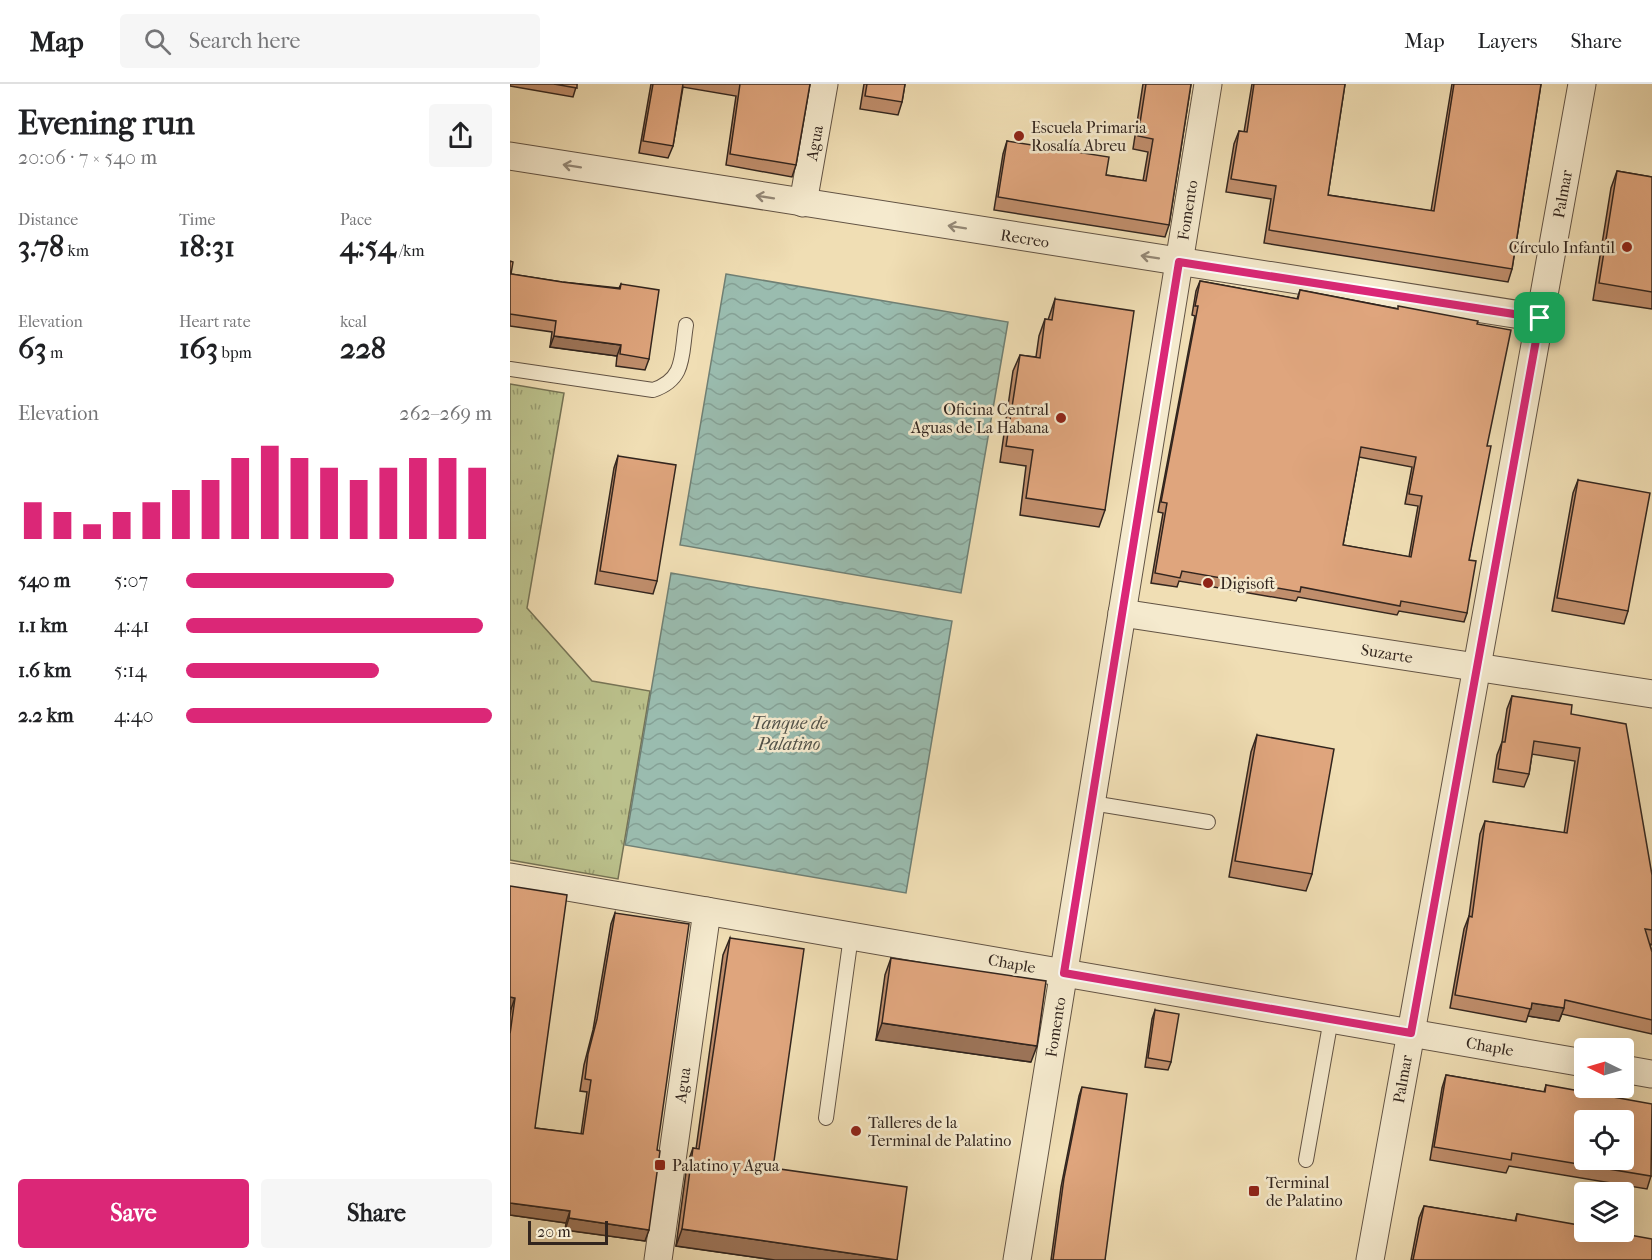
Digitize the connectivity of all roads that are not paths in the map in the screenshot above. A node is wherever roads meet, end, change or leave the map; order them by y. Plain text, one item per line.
1 (824, 84) edge
2 (1208, 84) edge
3 (1582, 84) edge
4 (510, 156) edge
5 (803, 202) junction
6 (1179, 262) junction
7 (1540, 318) junction
8 (686, 325) dead end
9 (510, 369) edge
10 (1122, 613) junction
11 (1477, 666) junction
12 (1652, 693) edge
13 (1092, 803) junction
14 (1208, 822) dead end
15 (510, 877) edge
16 (707, 911) junction
17 (851, 936) junction
18 (1064, 973) junction
19 (1331, 1019) junction
20 (1411, 1033) junction
21 (1574, 1061) edge
22 (1634, 1072) edge
23 (1651, 1074) edge
24 (826, 1118) dead end
25 (1306, 1160) dead end
26 (658, 1260) edge
27 (1017, 1260) edge
28 (1370, 1260) edge

1 - 5 street, Agua
2 - 6 street, Fomento
3 - 7 street, Palmar
5 -> 4 street, Recreo
6 -> 5 street, Recreo
6 - 7 street, Recreo
6 - 10 street, Fomento
7 - 11 street, Palmar
8 - 9 lane
10 - 11 street, Suzarte
10 - 13 street, Fomento
11 - 12 street, Suzarte
11 - 20 street, Palmar
13 - 14 lane
13 - 18 street, Fomento
15 - 16 street, Chaple
16 - 17 street, Chaple
16 - 26 street, Agua
17 - 18 street, Chaple
17 - 24 lane
18 - 19 street, Chaple
18 - 27 street, Fomento
19 - 20 street, Chaple
19 - 25 lane
20 - 21 street, Chaple
20 - 28 street, Palmar
22 - 23 street

